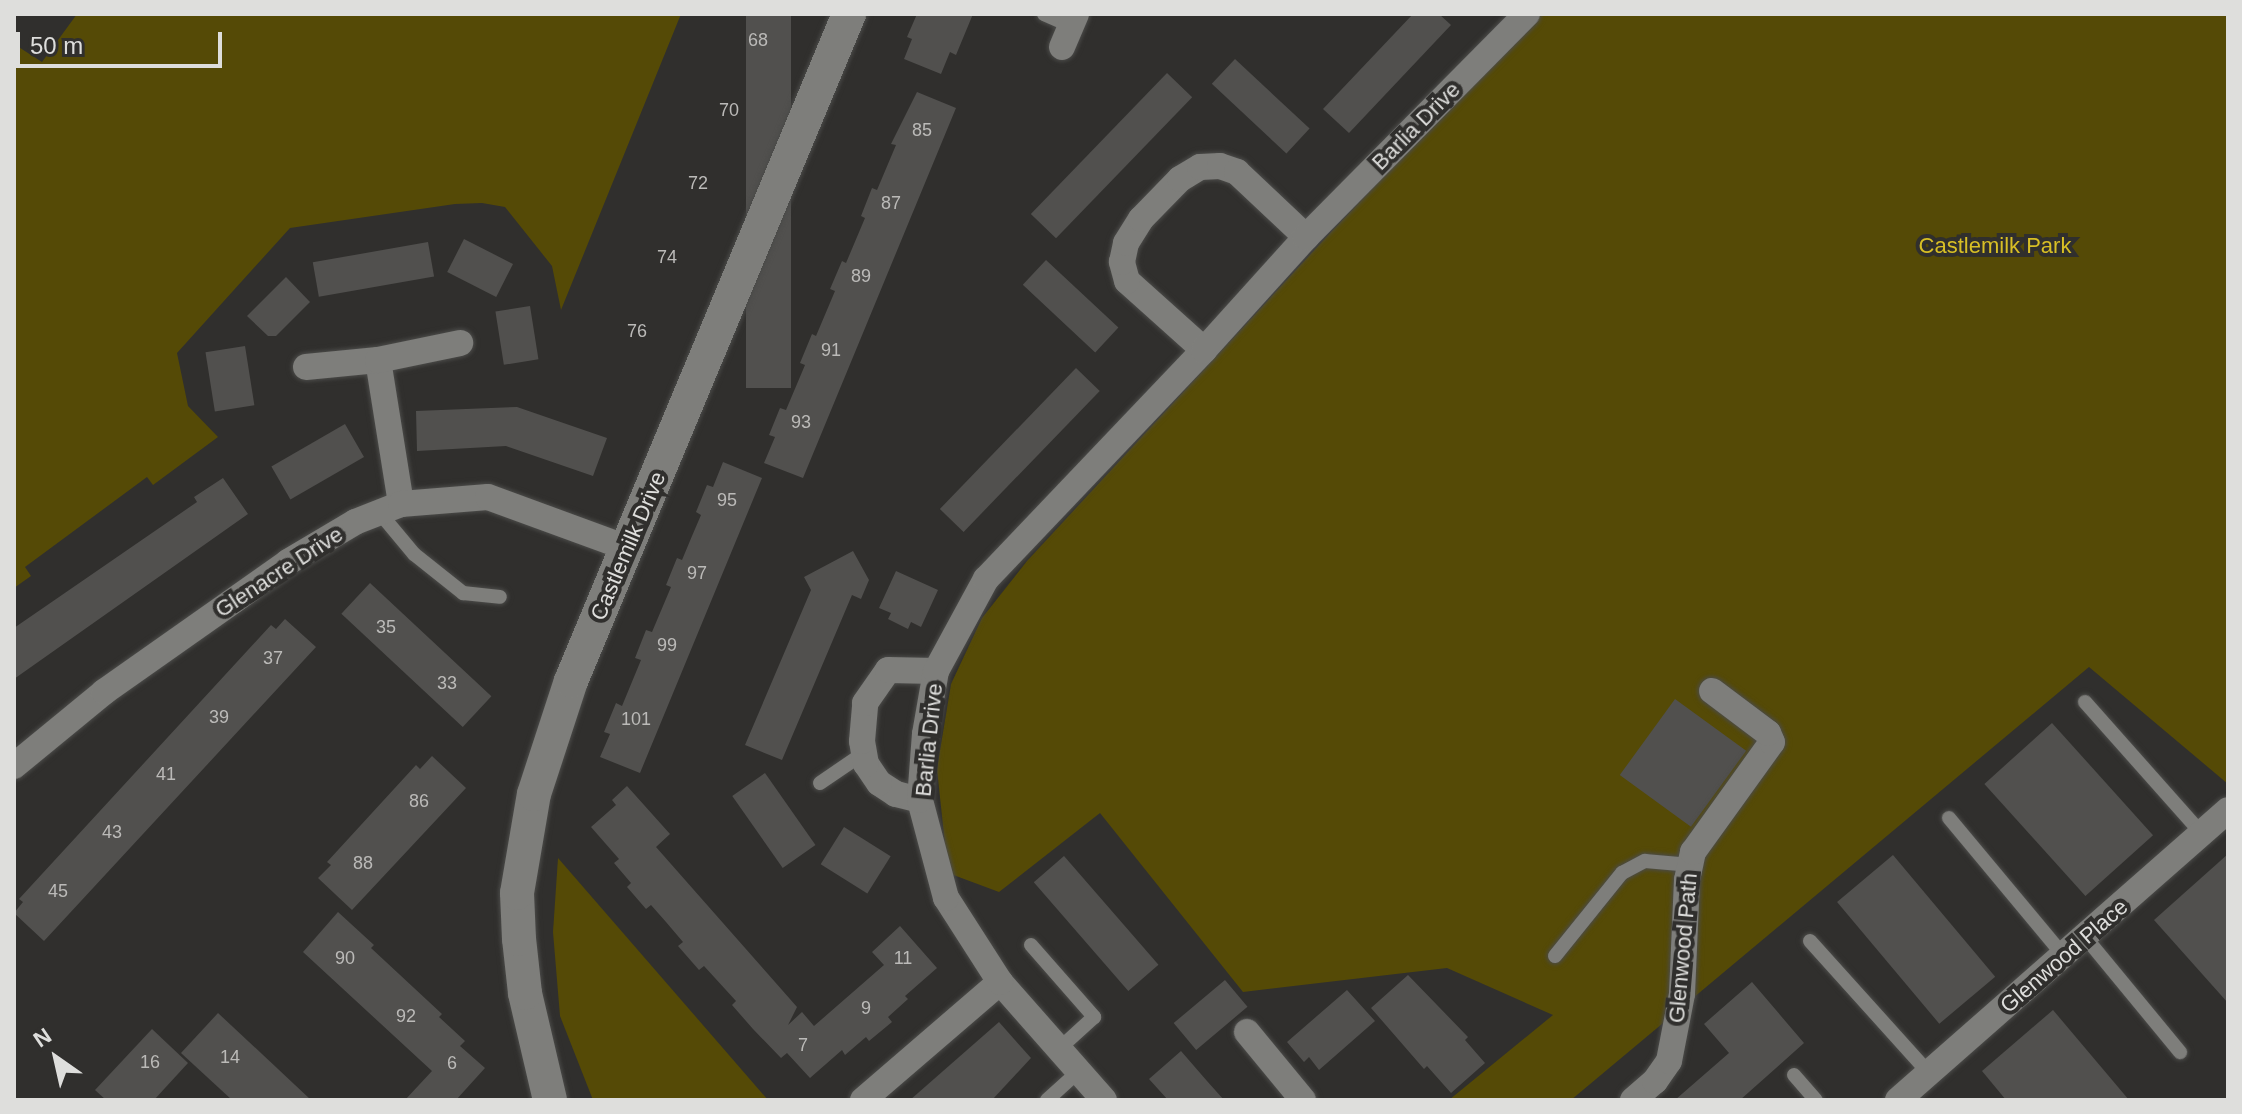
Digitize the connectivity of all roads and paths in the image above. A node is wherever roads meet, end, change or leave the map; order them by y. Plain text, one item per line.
1 (849, 14) edge
2 (1044, 14) edge
3 (1527, 14) edge
4 (1069, 29) edge
5 (1306, 237) junction
6 (460, 343) dead end
7 (1204, 350) junction
8 (378, 360) junction
9 (306, 367) dead end
10 (390, 508) junction
11 (627, 548) junction
12 (500, 597) dead end
13 (936, 671) junction
14 (1712, 691) dead end
15 (2085, 702) dead end
16 (864, 753) junction
17 (14, 766) edge
18 (820, 783) dead end
19 (920, 800) junction
20 (2228, 810) edge
21 (1949, 818) dead end
22 (2202, 834) junction
23 (1691, 865) junction
24 (2086, 938) junction
25 (1810, 941) dead end
26 (1031, 945) dead end
27 (1555, 956) dead end
28 (2065, 957) junction
29 (1000, 982) junction
30 (1247, 1032) dead end
31 (1059, 1049) junction
32 (2180, 1052) dead end
33 (1079, 1071) junction
34 (1794, 1075) dead end
35 (1918, 1090) edge
36 (550, 1100) edge
37 (863, 1100) edge
38 (1047, 1100) edge
39 (1104, 1100) edge
40 (1303, 1100) edge
41 (1633, 1100) edge
42 (1816, 1100) edge

1 - 11 street, Castlemilk Drive
2 - 4 lane
3 - 5 street, Barlia Drive
5 - 7 street, Barlia Drive
5 - 7 street
6 - 8 street
7 - 13 street, Barlia Drive
8 - 9 street
8 - 10 street
10 - 11 street, Glenacre Drive
10 - 12 lane
10 - 17 street, Glenacre Drive
11 - 36 street, Castlemilk Drive
13 - 16 street
13 - 19 street, Barlia Drive
14 - 23 street, Glenwood Path
15 - 22 lane
16 - 18 lane
16 - 19 street
19 - 29 street, Barlia Drive
20 - 22 street, Glenwood Place
21 - 28 lane
22 - 24 street, Glenwood Place
23 - 27 lane
23 - 41 street, Glenwood Path
24 - 28 street, Glenwood Place
24 - 32 lane
25 - 35 lane
26 - 31 lane
28 - 35 street, Glenwood Place
29 - 31 street, Barlia Drive
29 - 37 street
30 - 40 street
31 - 33 street, Barlia Drive
33 - 38 lane
33 - 39 street, Barlia Drive
34 - 42 lane

